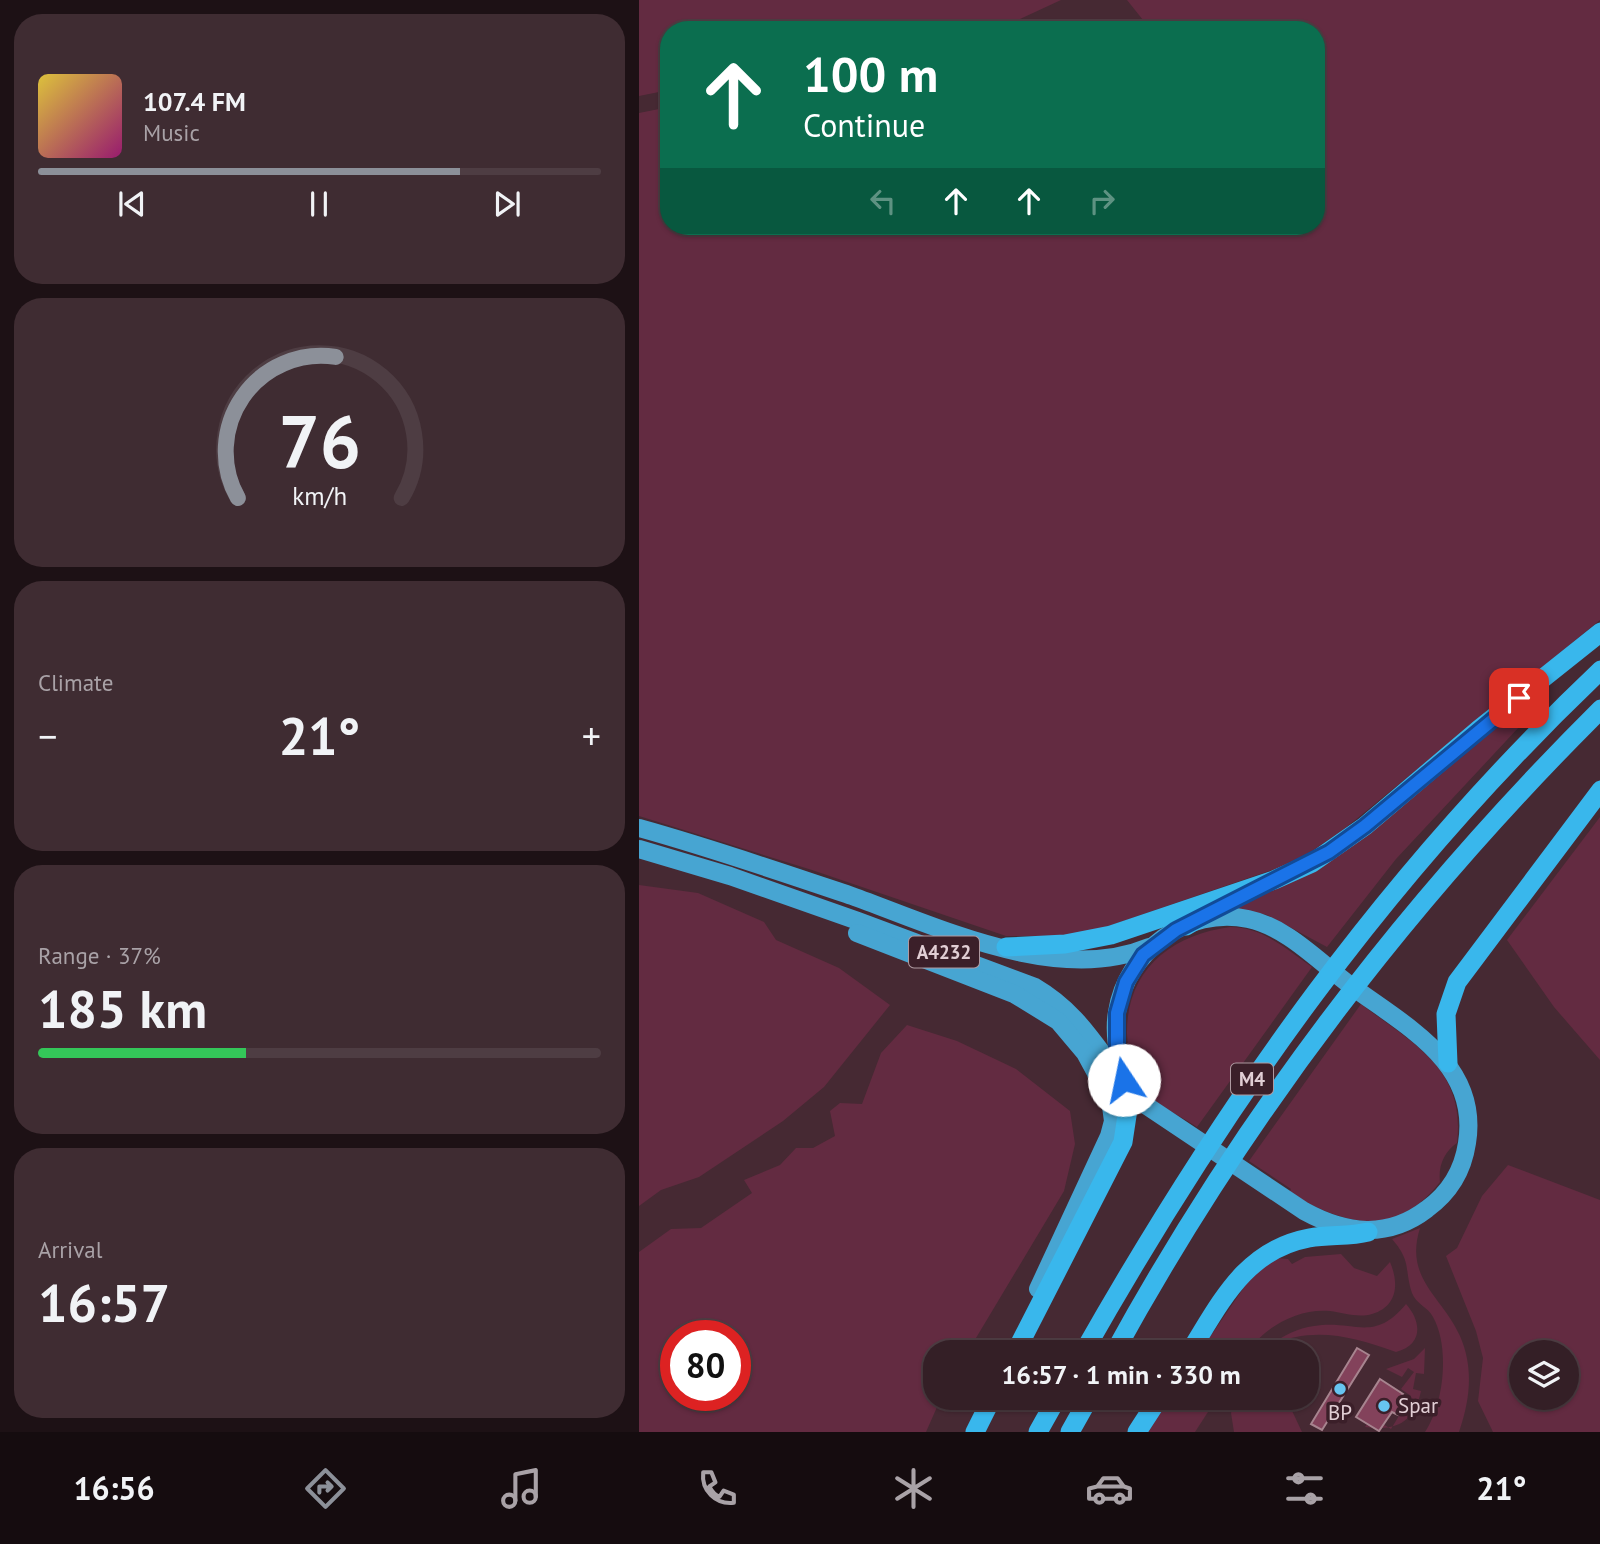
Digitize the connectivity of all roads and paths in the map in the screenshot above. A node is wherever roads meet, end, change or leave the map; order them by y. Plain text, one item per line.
1 (1600, 632) edge
2 (1600, 670) edge
3 (1600, 709) edge
4 (1600, 790) edge
5 (639, 828) edge
6 (639, 849) edge
7 (729, 876) junction
8 (1274, 880) junction
9 (1186, 926) junction
10 (1153, 945) junction
11 (1006, 947) junction
12 (1448, 1063) junction
13 (1124, 1080) junction
14 (1368, 1232) junction
15 (1015, 1340) edge
16 (1022, 1340) edge
17 (1091, 1340) edge
18 (1122, 1340) edge
19 (1197, 1340) edge
20 (1051, 1410) edge
21 (1082, 1410) edge
22 (1151, 1410) edge
23 (1039, 1432) edge
24 (1070, 1432) edge
25 (1137, 1432) edge

1 - 8 highway
2 - 17 highway, M4
3 - 18 highway, M4
4 - 12 highway
5 - 11 highway, A4232
6 - 7 highway, A4232
7 - 13 highway, A4232
7 - 15 highway
8 - 9 highway
8 - 11 highway
9 - 10 highway
9 - 12 highway
10 - 11 highway, A4232
10 - 13 highway
12 - 14 highway
13 - 14 highway
13 - 16 highway
14 - 19 highway
20 - 23 highway
21 - 24 highway
22 - 25 highway

